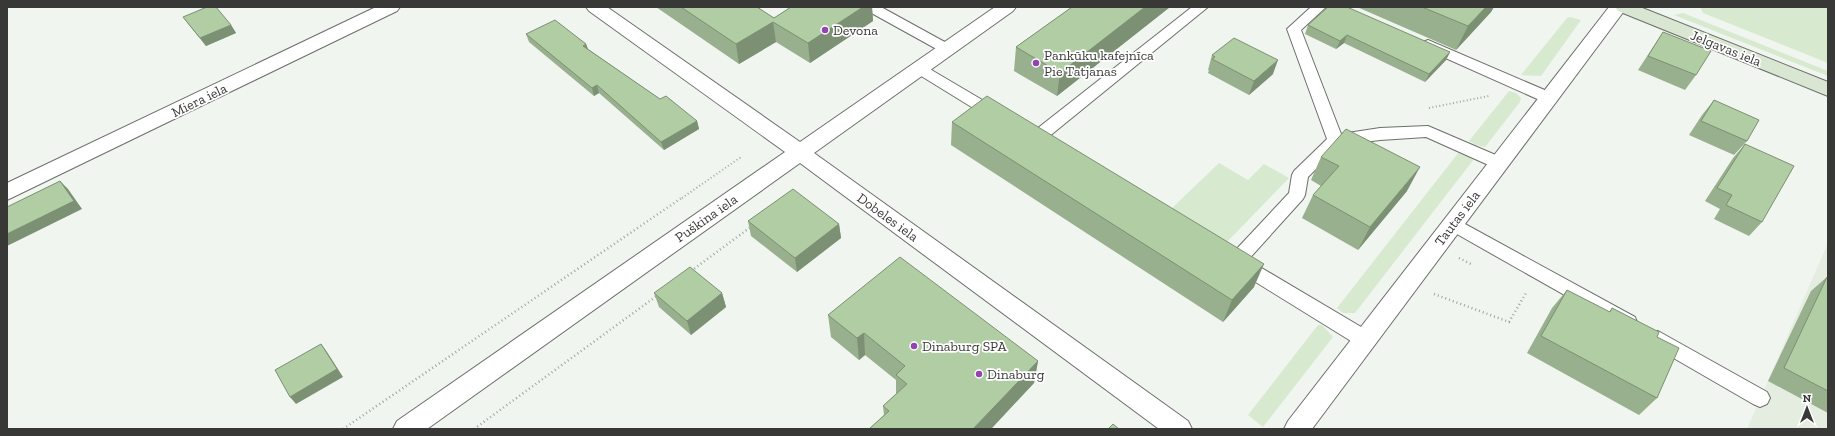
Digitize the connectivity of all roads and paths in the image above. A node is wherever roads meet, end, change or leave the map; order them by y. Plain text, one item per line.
1 (391, 7) edge
2 (595, 7) edge
3 (871, 7) edge
4 (1007, 7) edge
5 (1201, 7) edge
6 (1319, 7) edge
7 (1618, 7) edge
8 (1624, 7) edge
9 (1414, 39) edge
10 (947, 49) junction
11 (918, 68) junction
12 (1828, 90) edge
13 (1490, 96) dead end
14 (1549, 98) junction
15 (1417, 131) junction
16 (1335, 140) junction
17 (800, 152) junction
18 (741, 157) dead end
19 (1499, 163) junction
20 (7, 192) edge
21 (756, 223) edge
22 (1454, 224) junction
23 (1437, 246) junction
24 (1478, 268) dead end
25 (686, 275) edge
26 (1408, 283) junction
27 (1520, 290) dead end
28 (660, 293) edge
29 (1366, 340) junction
30 (1760, 398) dead end
31 (343, 429) edge
32 (406, 429) edge
33 (474, 429) edge
34 (1179, 429) edge
35 (1297, 429) edge

1 - 20 street, Miera iela
2 - 17 street, Dobeles iela
3 - 10 lane
4 - 10 street, Puškina iela
5 - 11 lane
6 - 16 lane
7 - 14 street, Tautas iela
8 - 12 street, Jelgavas iela
9 - 14 lane
10 - 11 street, Puškina iela
11 - 17 street, Puškina iela
13 - 15 path
14 - 19 street, Tautas iela
15 - 16 lane
15 - 19 lane
16 - 29 lane
17 - 32 street, Puškina iela
17 - 34 street, Dobeles iela
18 - 31 path
19 - 22 street, Tautas iela
21 - 25 path
22 - 23 street, Tautas iela
22 - 30 lane
23 - 24 path
23 - 26 street, Tautas iela
26 - 27 path
26 - 29 street, Tautas iela
28 - 33 path
29 - 35 street, Tautas iela

